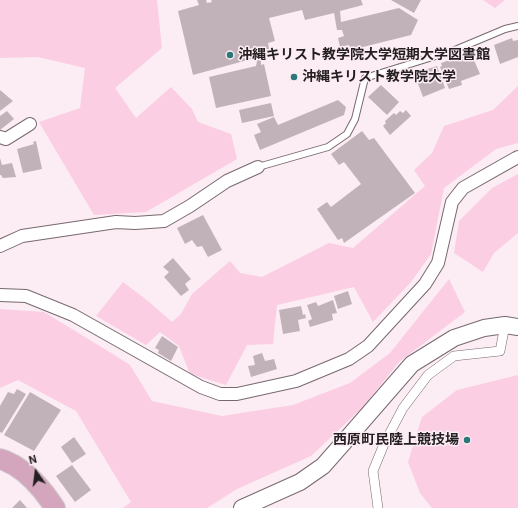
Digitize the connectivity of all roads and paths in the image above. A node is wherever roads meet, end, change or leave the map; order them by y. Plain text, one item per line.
1 (518, 26) edge
2 (30, 124) dead end
3 (0, 137) edge
4 (518, 157) edge
5 (258, 168) joint
6 (0, 246) edge
7 (0, 295) edge
8 (511, 326) edge
9 (0, 458) edge
10 (55, 508) edge
11 (242, 508) edge
12 (378, 508) edge

1 - 5 lane
2 - 3 street
4 - 7 street
5 - 6 street
8 - 11 street
8 - 12 street
9 - 10 main road

